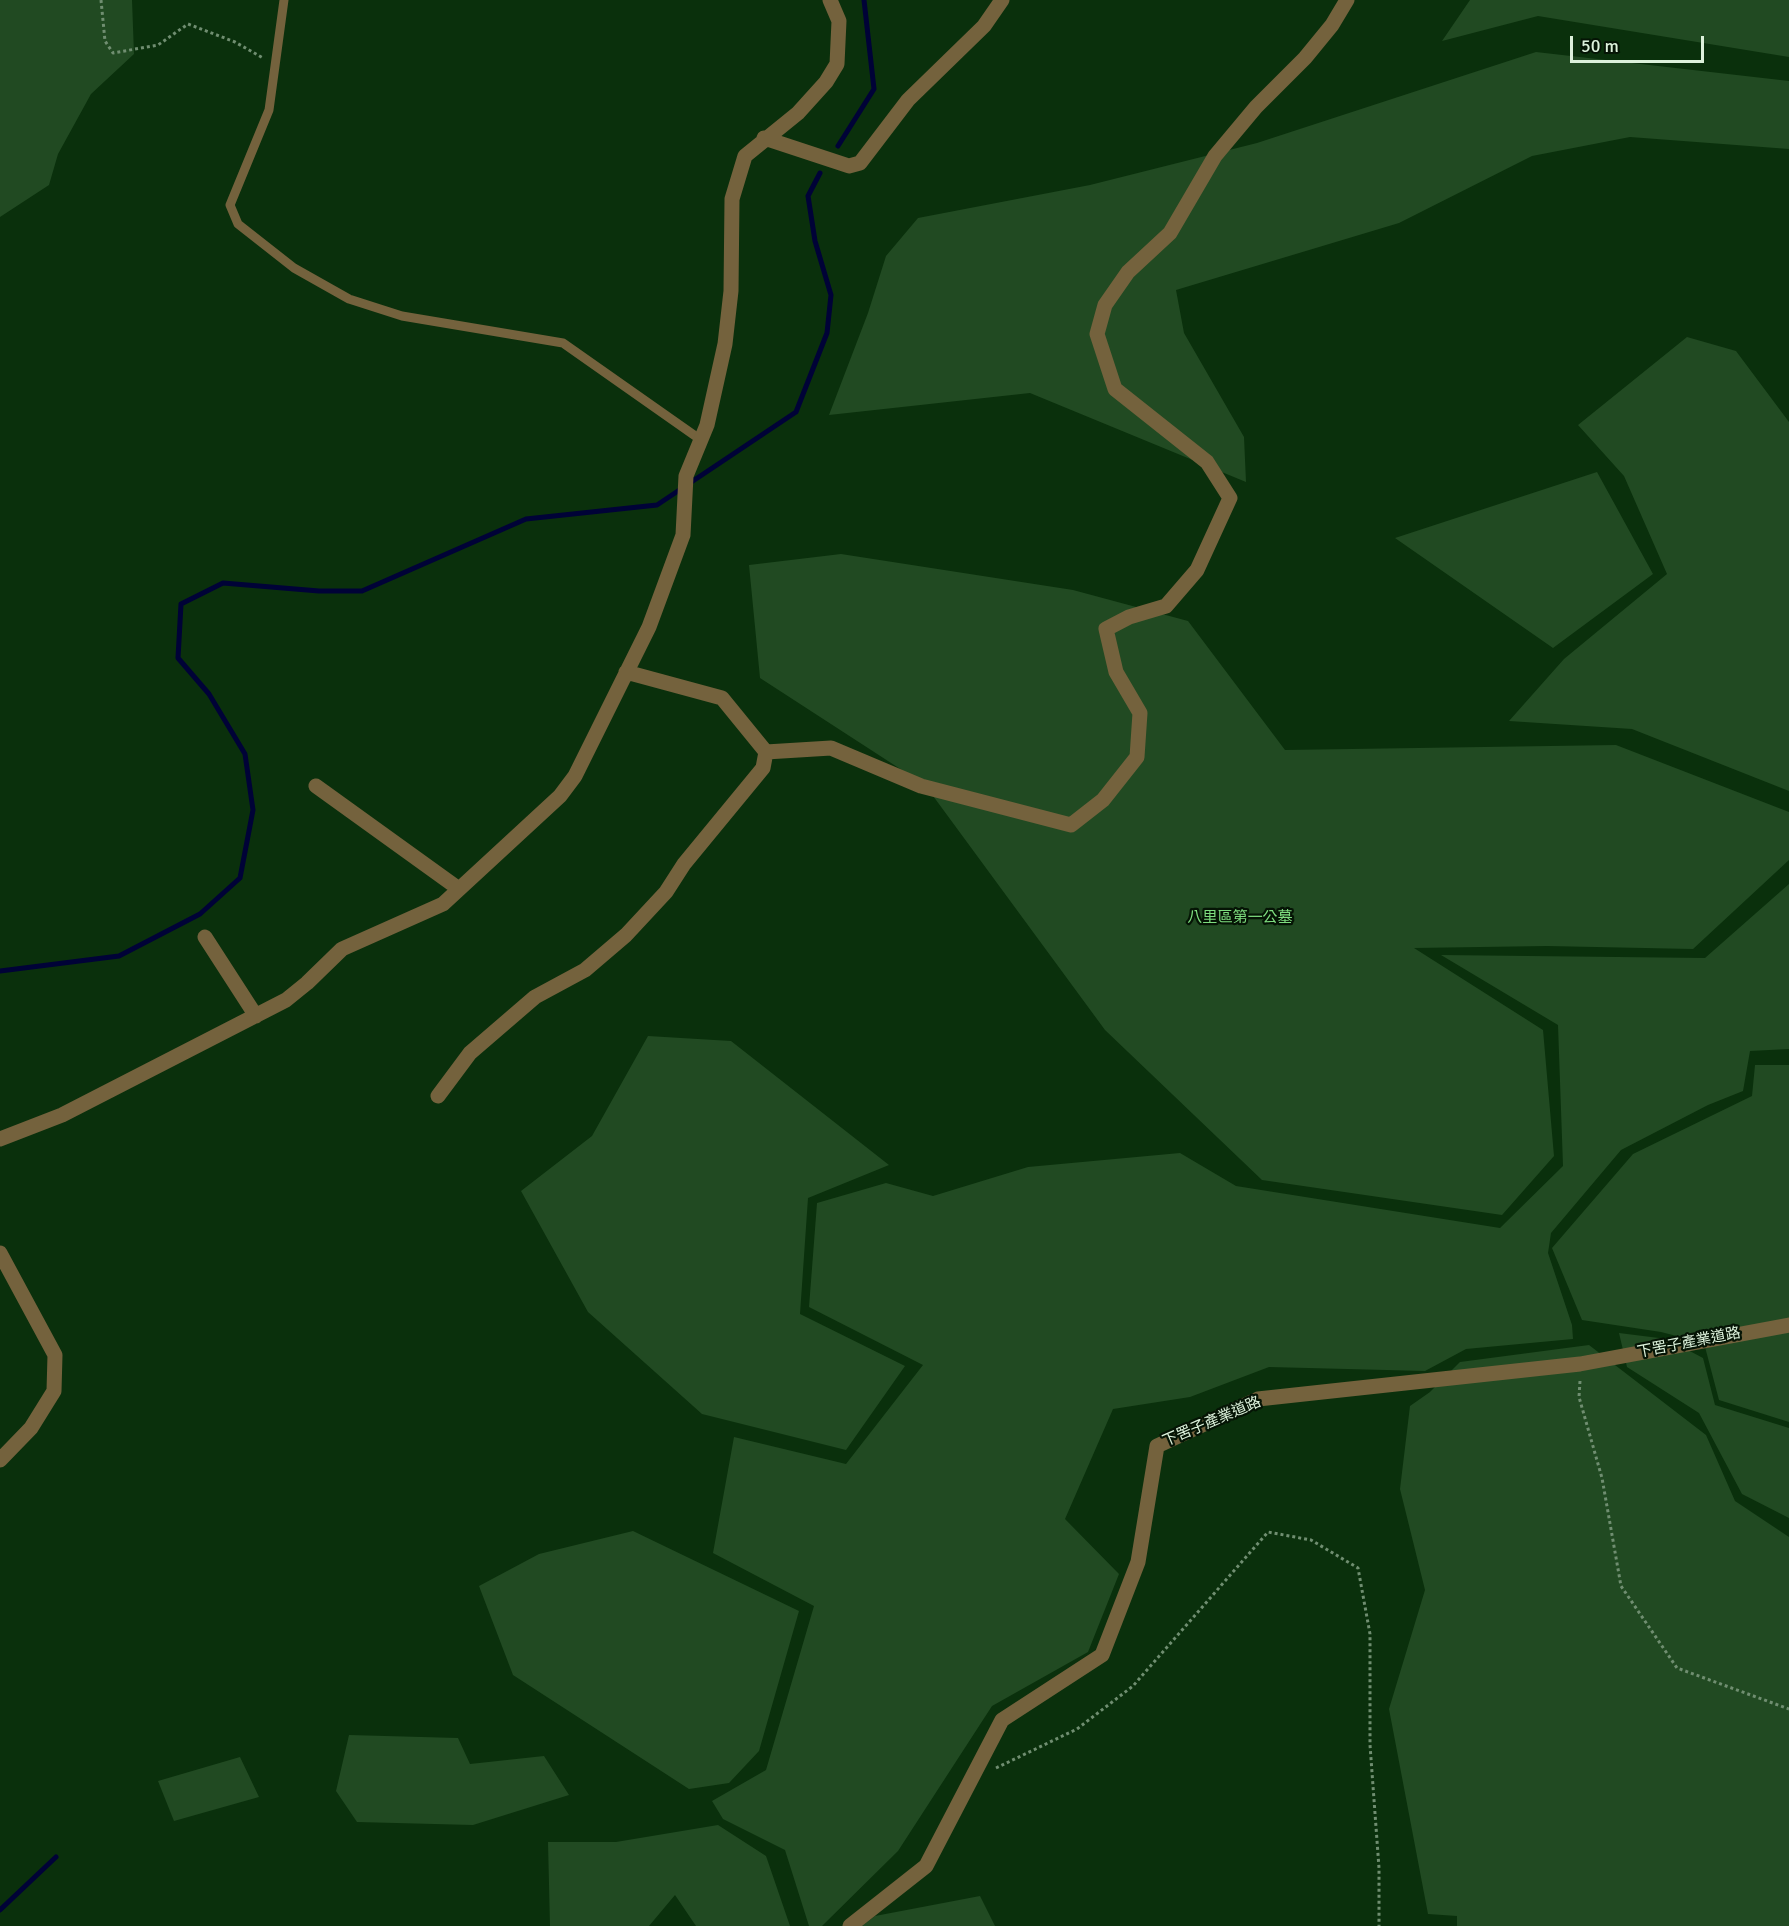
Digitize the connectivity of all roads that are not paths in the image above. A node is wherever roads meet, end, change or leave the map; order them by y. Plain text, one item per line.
1 (284, 0) edge
2 (830, 0) edge
3 (1002, 0) edge
4 (1347, 0) edge
5 (764, 138) junction
6 (701, 440) junction
7 (626, 672) junction
8 (766, 752) junction
9 (315, 786) dead end
10 (459, 889) junction
11 (205, 937) dead end
12 (256, 1016) junction
13 (438, 1096) dead end
14 (0, 1139) edge
15 (0, 1253) edge
16 (1789, 1325) edge
17 (0, 1460) edge
18 (850, 1926) edge

1 - 6 lane
2 - 5 street
3 - 5 street
4 - 8 street
5 - 6 street
6 - 7 street
7 - 8 street
7 - 10 street
8 - 13 street
9 - 10 street
10 - 12 street
11 - 12 street
12 - 14 street
15 - 17 street
16 - 18 street, 下罟子產業道路

